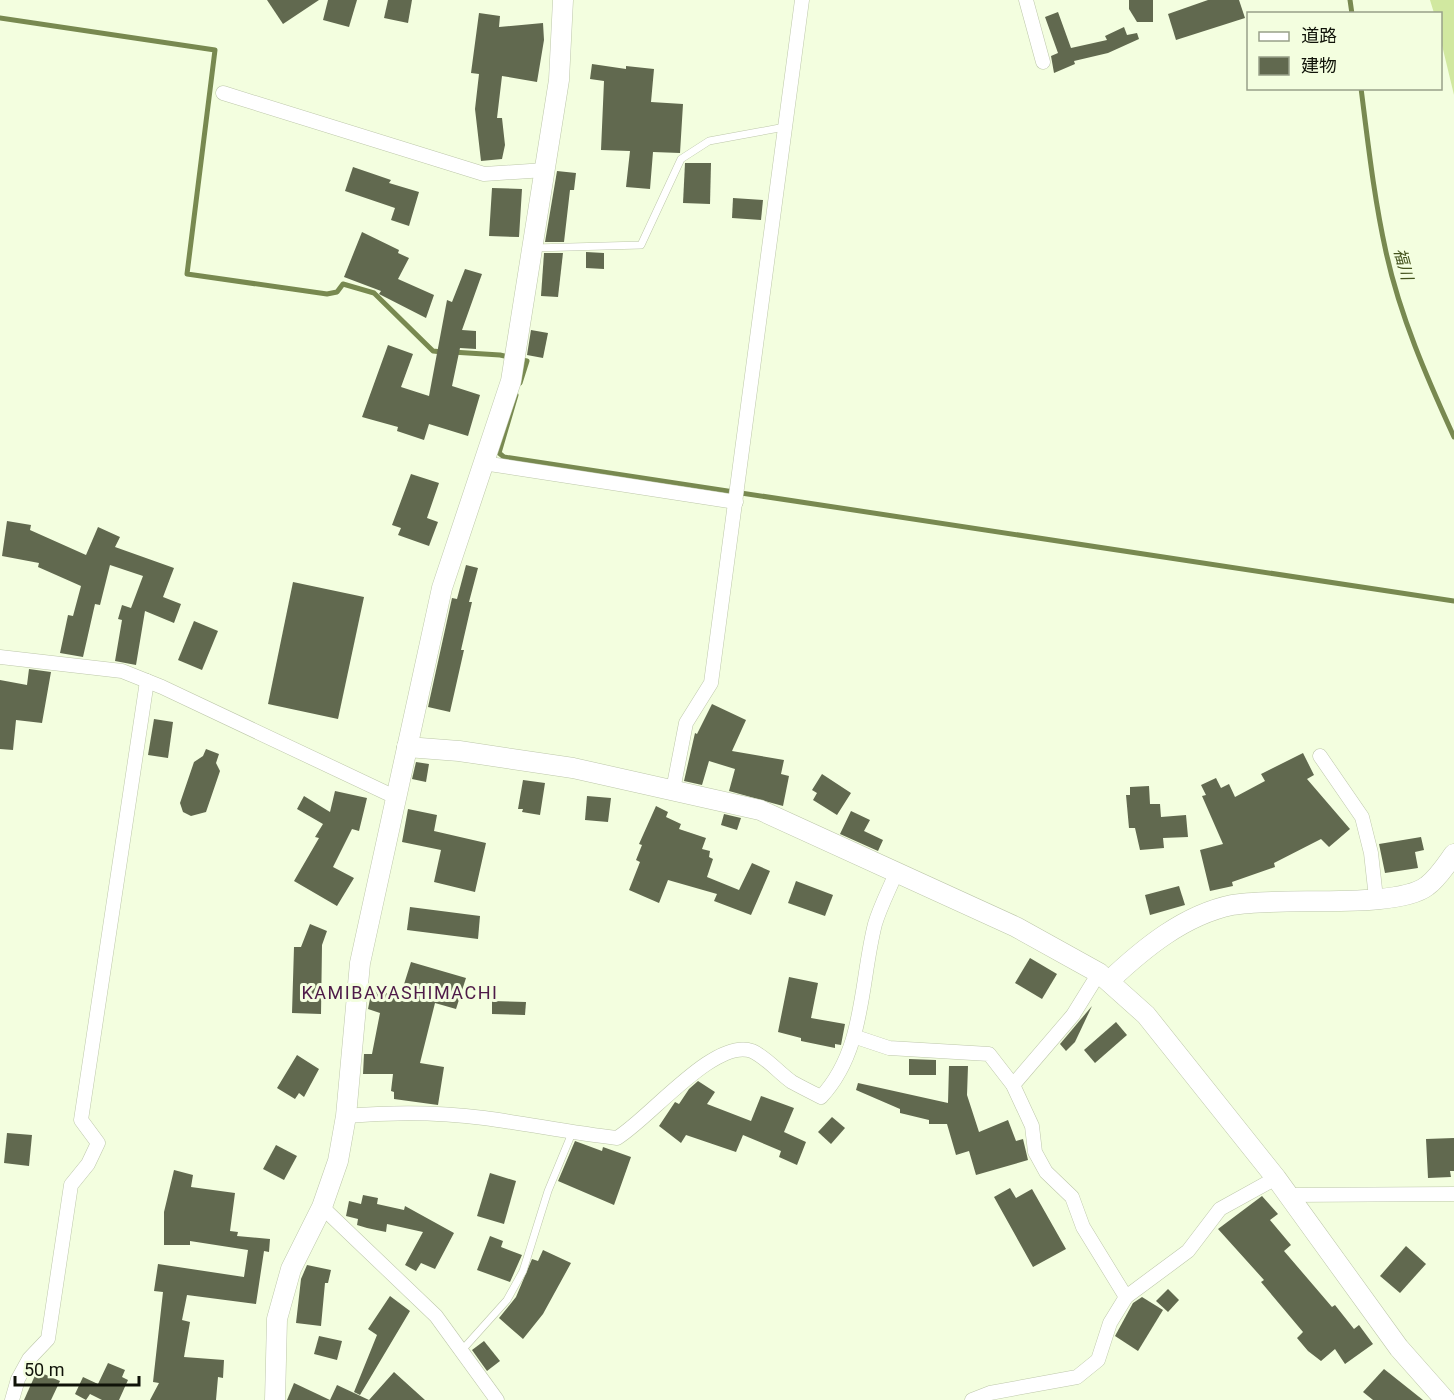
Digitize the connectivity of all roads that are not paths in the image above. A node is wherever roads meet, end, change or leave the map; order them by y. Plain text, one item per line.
1 (563, 0) edge
2 (802, 0) edge
3 (1026, 0) edge
4 (1043, 62) dead end
5 (223, 93) dead end
6 (785, 127) junction
7 (545, 170) junction
8 (533, 248) junction
9 (483, 463) junction
10 (736, 502) junction
11 (0, 657) edge
12 (147, 681) junction
13 (407, 747) junction
14 (1320, 756) dead end
15 (673, 790) junction
16 (395, 797) junction
17 (1454, 854) edge
18 (896, 873) junction
19 (1376, 898) junction
20 (1104, 977) junction
21 (856, 1037) junction
22 (1013, 1085) junction
23 (346, 1116) junction
24 (572, 1133) junction
25 (1276, 1178) junction
26 (1454, 1194) edge
27 (1289, 1195) junction
28 (322, 1207) junction
29 (1126, 1297) junction
30 (463, 1349) junction
31 (12, 1400) edge
32 (275, 1400) edge
33 (497, 1400) edge
34 (972, 1400) edge
35 (1445, 1400) edge

1 - 7 street
2 - 6 street
3 - 4 street
5 - 7 street
6 - 8 lane
6 - 10 street
7 - 8 street
8 - 9 street
9 - 10 street
9 - 13 street
10 - 15 street
11 - 12 street
12 - 16 street
12 - 31 street
13 - 15 street
13 - 16 street
14 - 19 street
15 - 18 street
16 - 23 street
17 - 19 street
18 - 20 street
18 - 21 street
19 - 20 street
20 - 22 street
20 - 25 street
21 - 22 street
21 - 24 street
22 - 29 street
23 - 24 street
23 - 28 street
24 - 30 lane
25 - 27 street
25 - 29 street
26 - 27 street
27 - 35 street
28 - 30 street
28 - 32 street
29 - 34 street
30 - 33 street

